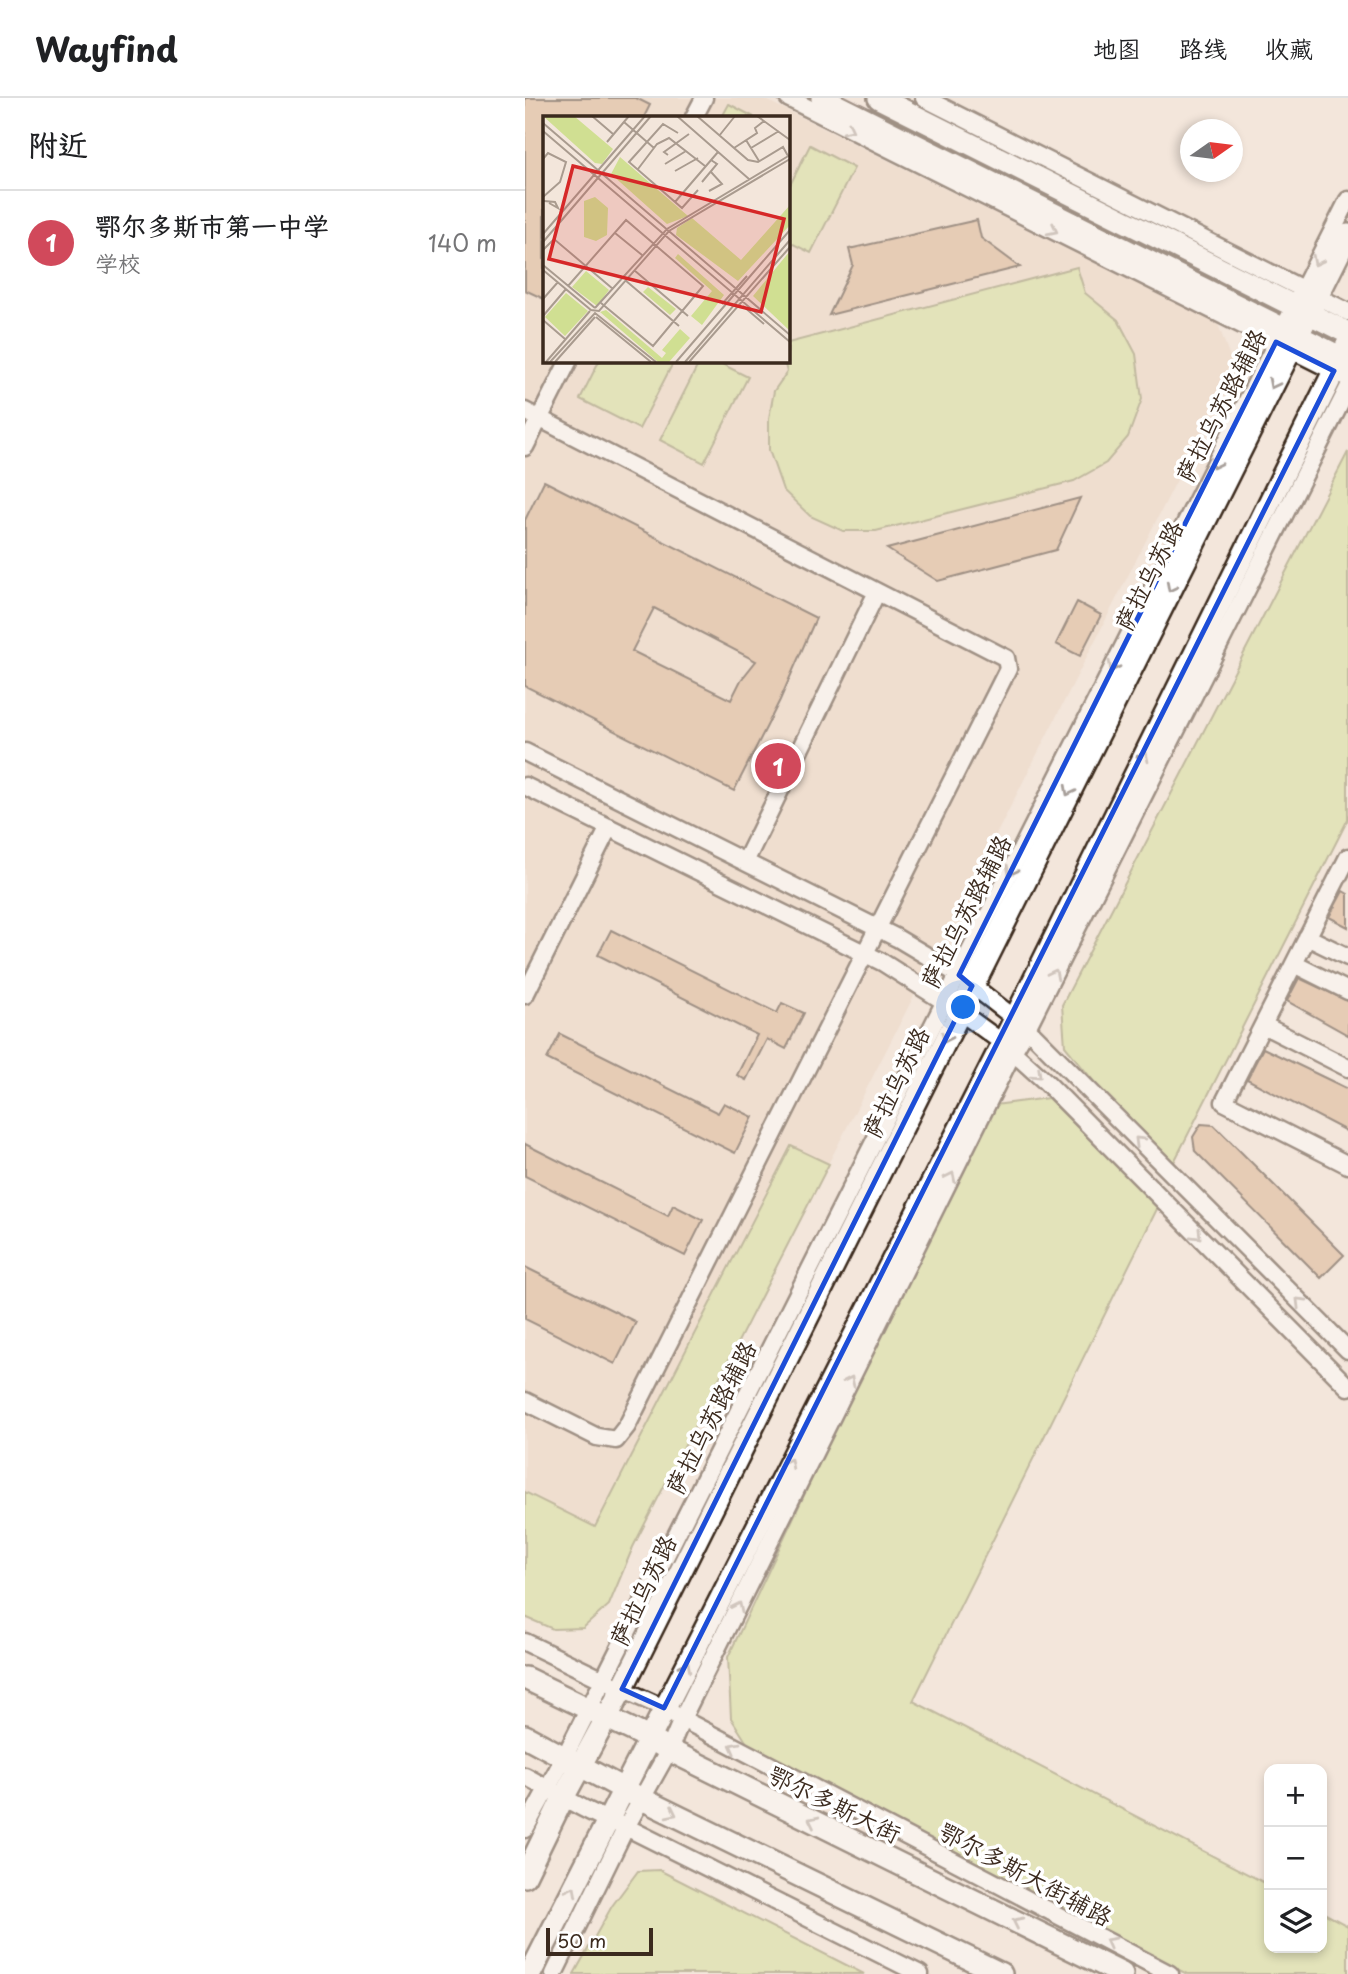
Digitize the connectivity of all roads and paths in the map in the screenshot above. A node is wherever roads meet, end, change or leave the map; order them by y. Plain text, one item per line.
1 (703, 98) edge
2 (788, 98) edge
3 (822, 98) edge
4 (879, 98) edge
5 (924, 98) edge
6 (946, 111) edge
7 (694, 116) edge
8 (1348, 200) edge
9 (1348, 235) edge
10 (1306, 301) junction
11 (1348, 312) edge
12 (1348, 333) edge
13 (1287, 339) junction
14 (568, 362) edge
15 (1344, 362) edge
16 (1348, 388) edge
17 (532, 414) edge
18 (525, 447) edge
19 (877, 593) junction
20 (525, 752) edge
21 (525, 786) edge
22 (609, 827) junction
23 (1348, 857) edge
24 (745, 862) junction
25 (1342, 885) edge
26 (879, 929) junction
27 (1307, 937) junction
28 (865, 954) junction
29 (1348, 957) edge
30 (1294, 964) junction
31 (966, 981) junction
32 (1348, 991) edge
33 (525, 995) edge
34 (953, 1006) junction
35 (1021, 1023) junction
36 (1263, 1025) junction
37 (1008, 1047) junction
38 (1348, 1068) edge
39 (1348, 1165) edge
40 (1348, 1350) edge
41 (1348, 1387) edge
42 (525, 1401) edge
43 (525, 1642) edge
44 (525, 1678) edge
45 (612, 1684) junction
46 (597, 1713) junction
47 (673, 1714) junction
48 (525, 1736) edge
49 (649, 1738) junction
50 (669, 1750) junction
51 (573, 1760) junction
52 (525, 1776) edge
53 (555, 1793) junction
54 (633, 1794) junction
55 (617, 1824) junction
56 (525, 1829) edge
57 (525, 1876) edge
58 (530, 1974) edge
59 (554, 1974) edge
60 (920, 1974) edge
61 (1001, 1974) edge
62 (1122, 1974) edge
63 (1170, 1974) edge

1 - 7 street
2 -> 13 street
3 - 13 main road
4 - 6 main road
5 - 6 street
6 - 10 main road
8 -> 10 street
9 - 10 main road, 萨拉乌苏路
10 - 11 street
10 - 12 main road
10 - 13 main road, 萨拉乌苏路
13 - 15 main road
13 -> 31 main road, 萨拉乌苏路
14 - 17 street
35 -> 15 main road
35 -> 16 street
17 - 18 street
17 - 19 street
19 - 24 street
19 - 26 street
20 - 24 street
21 - 22 street
22 - 28 street
22 - 33 street
23 - 25 street
24 - 26 street
25 - 27 street
26 - 28 street
26 - 31 street
27 - 29 street
27 - 30 street
28 - 34 street
28 - 42 street
30 - 32 street
30 - 36 street
31 - 34 main road, 萨拉乌苏路
31 - 35 street
34 - 37 street
34 -> 45 main road, 萨拉乌苏路
35 - 37 main road
40 -> 35 street
36 - 38 street
36 - 39 street
37 -> 41 street
47 -> 37 main road
43 - 45 street, 鄂尔多斯大街辅路
44 - 46 main road, 鄂尔多斯大街
45 - 46 main road, 萨拉乌苏路
45 - 47 street, 鄂尔多斯大街辅路
46 - 49 main road, 鄂尔多斯大街
46 - 51 main road, 萨拉乌苏路
47 - 49 main road
47 - 50 street
63 -> 47 street, 鄂尔多斯大街辅路
48 - 51 main road
49 - 50 main road, 鄂尔多斯大街
49 - 54 main road
50 - 54 street
62 -> 50 main road, 鄂尔多斯大街
51 - 53 main road, 萨拉乌苏路
51 - 54 main road
52 - 53 street
53 - 55 street
53 - 56 street
53 - 57 main road, 萨拉乌苏路
54 - 55 main road
54 -> 61 main road
58 -> 55 main road
55 - 59 street
55 - 60 street

